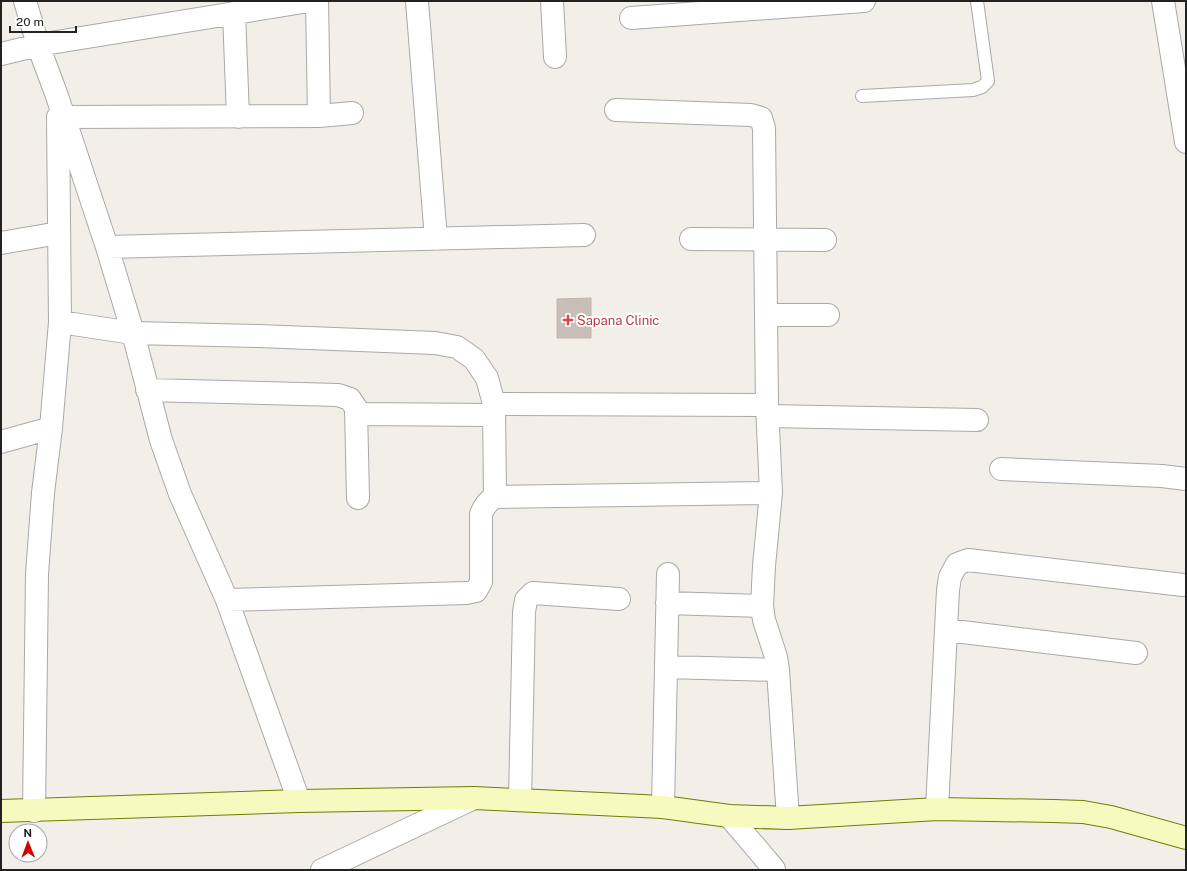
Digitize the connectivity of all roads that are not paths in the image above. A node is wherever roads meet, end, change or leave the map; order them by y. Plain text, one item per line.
1 (25, 1) edge
2 (309, 1) edge
3 (317, 1) edge
4 (417, 1) edge
5 (552, 1) edge
6 (864, 1) edge
7 (977, 1) edge
8 (1163, 1) edge
9 (775, 4) edge
10 (234, 13) junction
11 (631, 18) dead end
12 (38, 45) junction
13 (1, 54) edge
14 (555, 57) dead end
15 (57, 96) junction
16 (862, 96) dead end
17 (616, 110) dead end
18 (352, 113) dead end
19 (319, 116) junction
20 (64, 117) junction
21 (238, 117) junction
22 (1186, 142) edge
23 (59, 233) junction
24 (584, 235) dead end
25 (436, 239) junction
26 (691, 239) dead end
27 (765, 239) junction
28 (825, 240) dead end
29 (1, 243) edge
30 (107, 247) junction
31 (766, 315) junction
32 (828, 315) dead end
33 (60, 322) junction
34 (133, 333) junction
35 (147, 390) junction
36 (494, 410) junction
37 (767, 411) junction
38 (356, 414) junction
39 (977, 420) dead end
40 (51, 428) junction
41 (1, 442) edge
42 (1001, 469) dead end
43 (1186, 479) edge
44 (771, 493) junction
45 (495, 497) junction
46 (358, 498) dead end
47 (668, 574) dead end
48 (1183, 585) dead end
49 (620, 598) dead end
50 (227, 600) junction
51 (667, 603) junction
52 (762, 606) junction
53 (946, 630) junction
54 (1136, 653) dead end
55 (666, 667) junction
56 (778, 670) junction
57 (474, 798) junction
58 (520, 800) junction
59 (299, 801) junction
60 (663, 807) junction
61 (937, 809) junction
62 (1, 811) edge
63 (34, 811) junction
64 (729, 816) junction
65 (788, 818) junction
66 (1186, 838) edge
67 (355, 863) edge
68 (322, 870) edge
69 (773, 870) edge

1 - 12 street
2 - 10 street
3 - 19 street
4 - 25 street
5 - 14 street
6 - 9 street
7 - 16 lane
8 - 22 street
9 - 11 street
10 - 12 street
10 - 21 street
12 - 13 street
12 - 15 street
15 - 20 street
15 - 23 street
17 - 27 street
18 - 19 street
19 - 21 street
20 - 21 street
20 - 30 street
23 - 29 street
23 - 33 street
24 - 25 street
25 - 30 street
26 - 27 street
27 - 28 street
27 - 31 street
30 - 34 street
31 - 32 street
31 - 37 street
33 - 34 street
33 - 40 street
34 - 35 street
34 - 36 street
35 - 38 street
35 - 50 street
36 - 37 street
36 - 38 street
36 - 45 street
37 - 39 street
37 - 44 street
38 - 46 street
40 - 41 street
40 - 63 street
42 - 43 street
44 - 45 street
44 - 52 street
45 - 50 street
47 - 51 street
48 - 53 street
49 - 58 street
50 - 59 street
51 - 52 street
51 - 55 street
52 - 56 street
53 - 54 street
53 - 61 street
55 - 56 street
55 - 60 street
56 - 65 street
57 - 58 street
57 - 59 street
57 - 67 street
58 - 60 street
59 - 63 street
60 - 64 street
61 - 65 street
61 - 66 street
62 - 63 street
64 - 65 street
64 - 69 street
67 - 68 street

